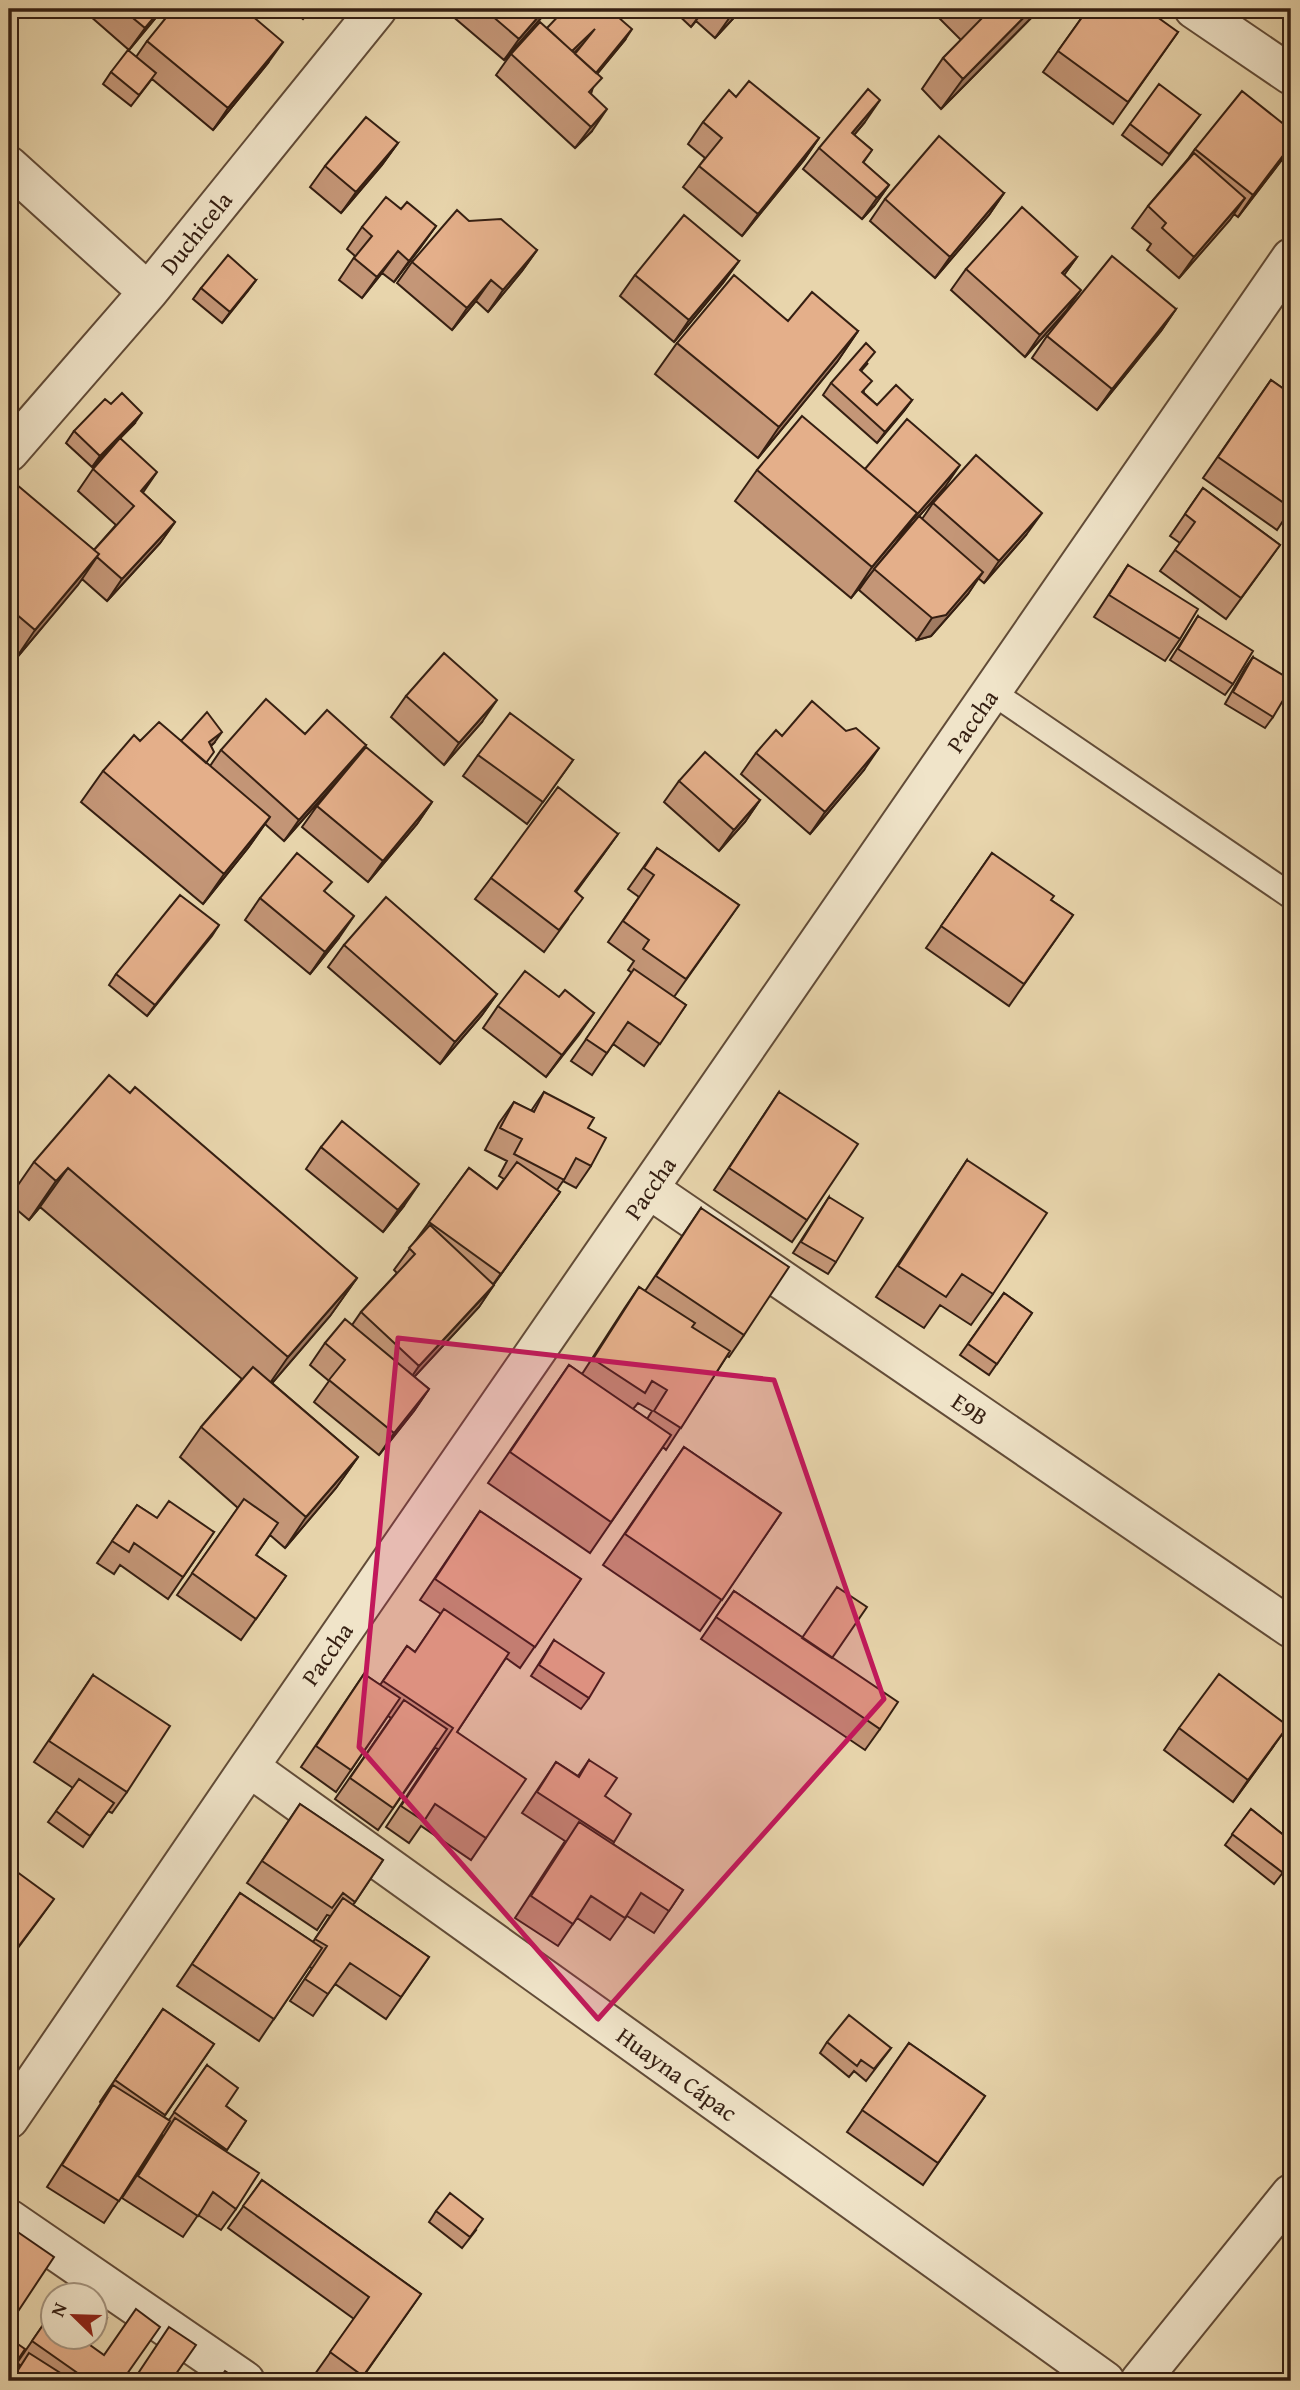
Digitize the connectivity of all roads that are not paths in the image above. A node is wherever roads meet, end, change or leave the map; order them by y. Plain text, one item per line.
1 (377, 9) edge
2 (1194, 9) edge
3 (1291, 75) edge
4 (9, 166) edge
5 (1291, 258) edge
6 (149, 292) junction
7 (9, 452) edge
8 (992, 692) junction
9 (1291, 896) edge
10 (649, 1189) junction
11 (1291, 1628) edge
12 (249, 1766) junction
13 (9, 2119) edge
14 (1291, 2194) edge
15 (9, 2219) edge
16 (245, 2381) edge
17 (1105, 2381) edge
18 (1140, 2381) edge

1 - 6 street, Duchicela
2 - 3 street
4 - 6 street
5 - 8 street, Paccha
6 - 7 street, Duchicela
8 - 9 lane
8 - 10 street, Paccha
10 - 11 street, E9B
10 - 12 street, Paccha
12 - 13 street, Paccha
12 - 17 street, Huayna Cápac
14 - 18 street
15 - 16 street

